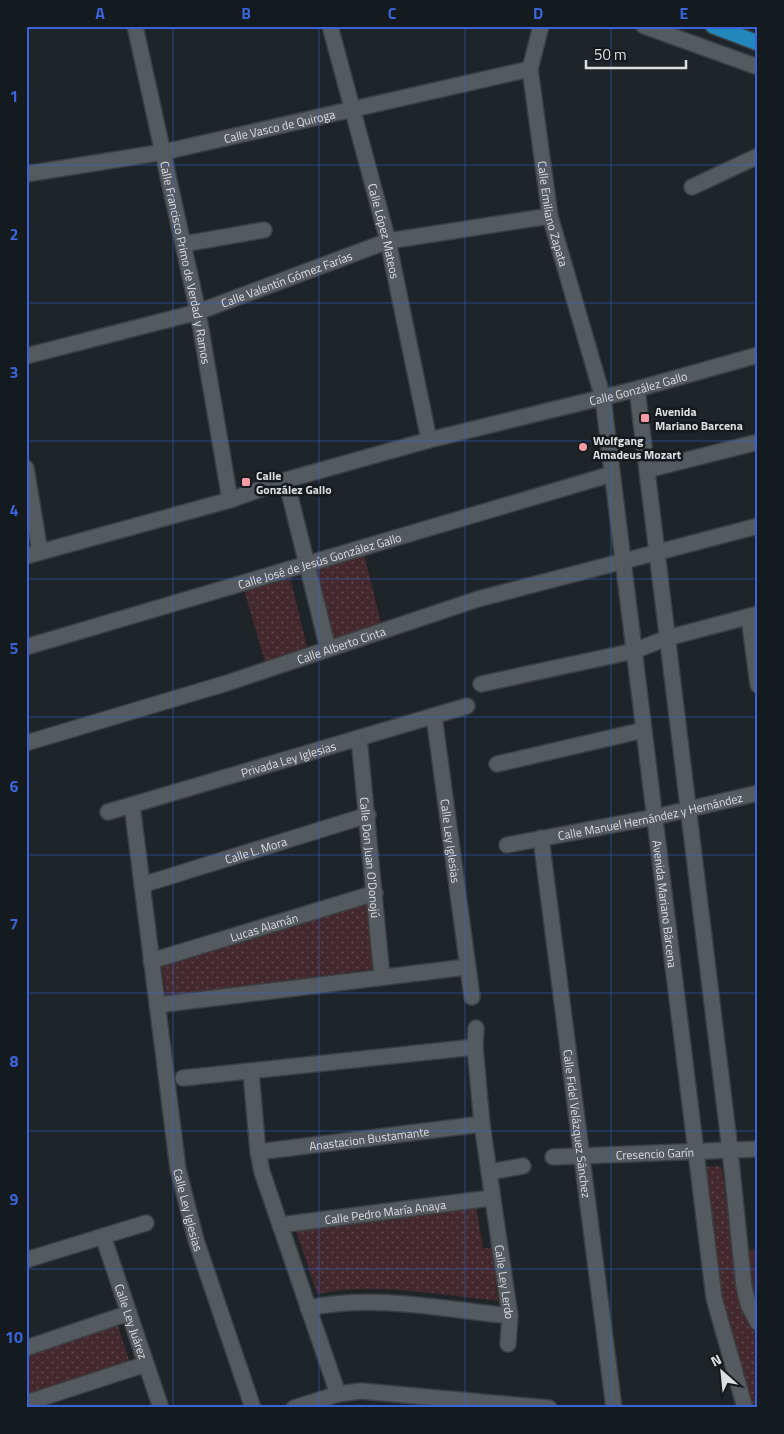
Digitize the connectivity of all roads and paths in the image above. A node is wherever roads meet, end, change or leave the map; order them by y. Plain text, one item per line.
1 (135, 26) edge
2 (330, 26) edge
3 (541, 26) edge
4 (644, 26) edge
5 (713, 26) edge
6 (758, 43) edge
7 (758, 67) edge
8 (530, 69) junction
9 (353, 109) junction
10 (164, 152) junction
11 (758, 156) edge
12 (26, 174) edge
13 (692, 187) dead end
14 (550, 216) junction
15 (264, 230) dead end
16 (388, 241) junction
17 (184, 244) junction
18 (198, 312) junction
19 (758, 355) edge
20 (26, 356) edge
21 (637, 390) junction
22 (603, 398) junction
23 (429, 440) junction
24 (758, 442) edge
25 (26, 468) edge
26 (646, 470) junction
27 (612, 474) junction
28 (286, 480) junction
29 (230, 500) junction
30 (758, 526) edge
31 (657, 552) junction
32 (33, 554) edge
33 (623, 561) junction
34 (307, 564) junction
35 (753, 615) edge
36 (667, 638) junction
37 (26, 647) edge
38 (328, 649) junction
39 (634, 651) junction
40 (481, 684) dead end
41 (758, 684) edge
42 (467, 706) dead end
43 (434, 716) junction
44 (644, 730) junction
45 (360, 738) junction
46 (26, 743) edge
47 (497, 764) dead end
48 (758, 793) edge
49 (132, 805) junction
50 (688, 809) junction
51 (108, 812) dead end
52 (368, 816) junction
53 (655, 816) junction
54 (542, 838) junction
55 (507, 845) dead end
56 (142, 885) junction
57 (376, 893) junction
58 (151, 961) junction
59 (467, 967) junction
60 (382, 977) junction
61 (472, 997) dead end
62 (157, 1005) junction
63 (476, 1028) dead end
64 (475, 1047) junction
65 (251, 1073) junction
66 (183, 1078) dead end
67 (482, 1124) junction
68 (758, 1148) edge
69 (730, 1150) junction
70 (696, 1151) junction
71 (258, 1152) junction
72 (582, 1156) junction
73 (552, 1158) dead end
74 (523, 1166) dead end
75 (489, 1172) junction
76 (491, 1198) junction
77 (146, 1222) dead end
78 (280, 1225) junction
79 (103, 1236) junction
80 (26, 1260) edge
81 (308, 1308) junction
82 (129, 1313) junction
83 (510, 1316) junction
84 (758, 1324) edge
85 (508, 1344) dead end
86 (26, 1348) edge
87 (146, 1364) junction
88 (338, 1394) junction
89 (26, 1403) edge
90 (509, 1406) edge
91 (161, 1408) edge
92 (253, 1408) edge
93 (294, 1408) edge
94 (549, 1408) edge
95 (614, 1408) edge
96 (745, 1408) edge

1 - 10 street, Calle Francisco Primo de Verdad y Ramos
2 - 9 street, Calle López Mateos
3 - 8 street, Calle Emiliano Zapata
4 - 7 street
5 - 6 main road
8 - 9 street, Calle Vasco de Quiroga
8 - 14 street, Calle Emiliano Zapata
9 - 10 street, Calle Vasco de Quiroga
9 - 16 street, Calle López Mateos
10 - 12 street, Calle Vasco de Quiroga
10 - 17 street, Calle Francisco Primo de Verdad y Ramos
11 - 13 street
14 - 16 street, Calle Valentín Gómez Farías
14 - 22 street, Calle Emiliano Zapata
15 - 17 street
16 - 18 street, Calle Valentín Gómez Farías
16 - 23 street, Calle López Mateos
17 - 18 street, Calle Francisco Primo de Verdad y Ramos
18 - 20 street, Calle Valentín Gómez Farías
18 - 29 street, Calle Francisco Primo de Verdad y Ramos
19 - 21 street, Calle González Gallo
21 - 22 street, Calle González Gallo
21 - 26 street
22 - 23 street, Calle González Gallo
22 - 27 street, Avenida Mariano Bárcena
23 - 28 street, Calle González Gallo
24 - 26 street
25 - 32 street
26 - 31 street
27 - 33 street, Avenida Mariano Bárcena
27 - 34 street, Calle José de Jesús González Gallo
28 - 29 street, Calle González Gallo
28 - 34 street
29 - 32 street, Calle González Gallo
30 - 31 street, Calle Alberto Cinta
31 - 33 street, Calle Alberto Cinta
31 - 36 street
33 - 38 street, Calle Alberto Cinta
33 - 39 street, Avenida Mariano Bárcena
34 - 37 street, Calle José de Jesús González Gallo
34 - 38 street
35 - 36 street
35 - 41 street
36 - 39 street
36 - 50 street
38 - 46 street, Calle Alberto Cinta
39 - 40 street
39 - 44 street, Avenida Mariano Bárcena
42 - 43 street, Privada Ley Iglesias
43 - 45 street, Privada Ley Iglesias
43 - 59 street, Calle Ley Iglesias
44 - 47 street
44 - 53 street, Avenida Mariano Bárcena
45 - 49 street, Privada Ley Iglesias
45 - 52 street, Calle Don Juan O'Donojú
48 - 50 street, Calle Manuel Hernández y Hernández
49 - 51 street, Privada Ley Iglesias
49 - 56 street, Calle Ley Iglesias
50 - 53 street, Calle Manuel Hernández y Hernández
50 - 69 street
52 - 56 street, Calle L. Mora
52 - 57 street, Calle Don Juan O'Donojú
53 - 54 street, Calle Manuel Hernández y Hernández
53 - 70 street, Avenida Mariano Bárcena
54 - 55 street, Calle Manuel Hernández y Hernández
54 - 72 street, Calle Fidel Velázquez Sánchez
56 - 58 street, Calle Ley Iglesias
57 - 58 street, Lucas Alamán
57 - 60 street, Calle Don Juan O'Donojú
58 - 62 street, Calle Ley Iglesias
59 - 60 street
59 - 61 street, Calle Ley Iglesias
60 - 62 street
62 - 92 street, Calle Ley Iglesias
63 - 64 street, Calle Ley Lerdo
64 - 65 street
64 - 67 street, Calle Ley Lerdo
65 - 66 street
65 - 71 street
67 - 71 street, Anastacion Bustamante
67 - 75 street, Calle Ley Lerdo
68 - 69 street, Cresencio Garín
69 - 70 street, Cresencio Garín
69 - 84 street
70 - 72 street, Cresencio Garín
70 - 96 street, Avenida Mariano Bárcena
71 - 78 street
72 - 73 street, Cresencio Garín
72 - 95 street, Calle Fidel Velázquez Sánchez
74 - 75 street
75 - 76 street, Calle Ley Lerdo
76 - 78 street, Calle Pedro María Anaya
76 - 83 street, Calle Ley Lerdo
77 - 79 street
78 - 81 street
79 - 80 street
79 - 82 street, Calle Ley Juárez
81 - 83 street, Calle Ley Lerdo
81 - 88 street
82 - 86 street
82 - 87 street, Calle Ley Juárez
83 - 85 street
87 - 89 street
87 - 91 street, Calle Ley Juárez
88 - 90 street
88 - 93 street
90 - 94 street

